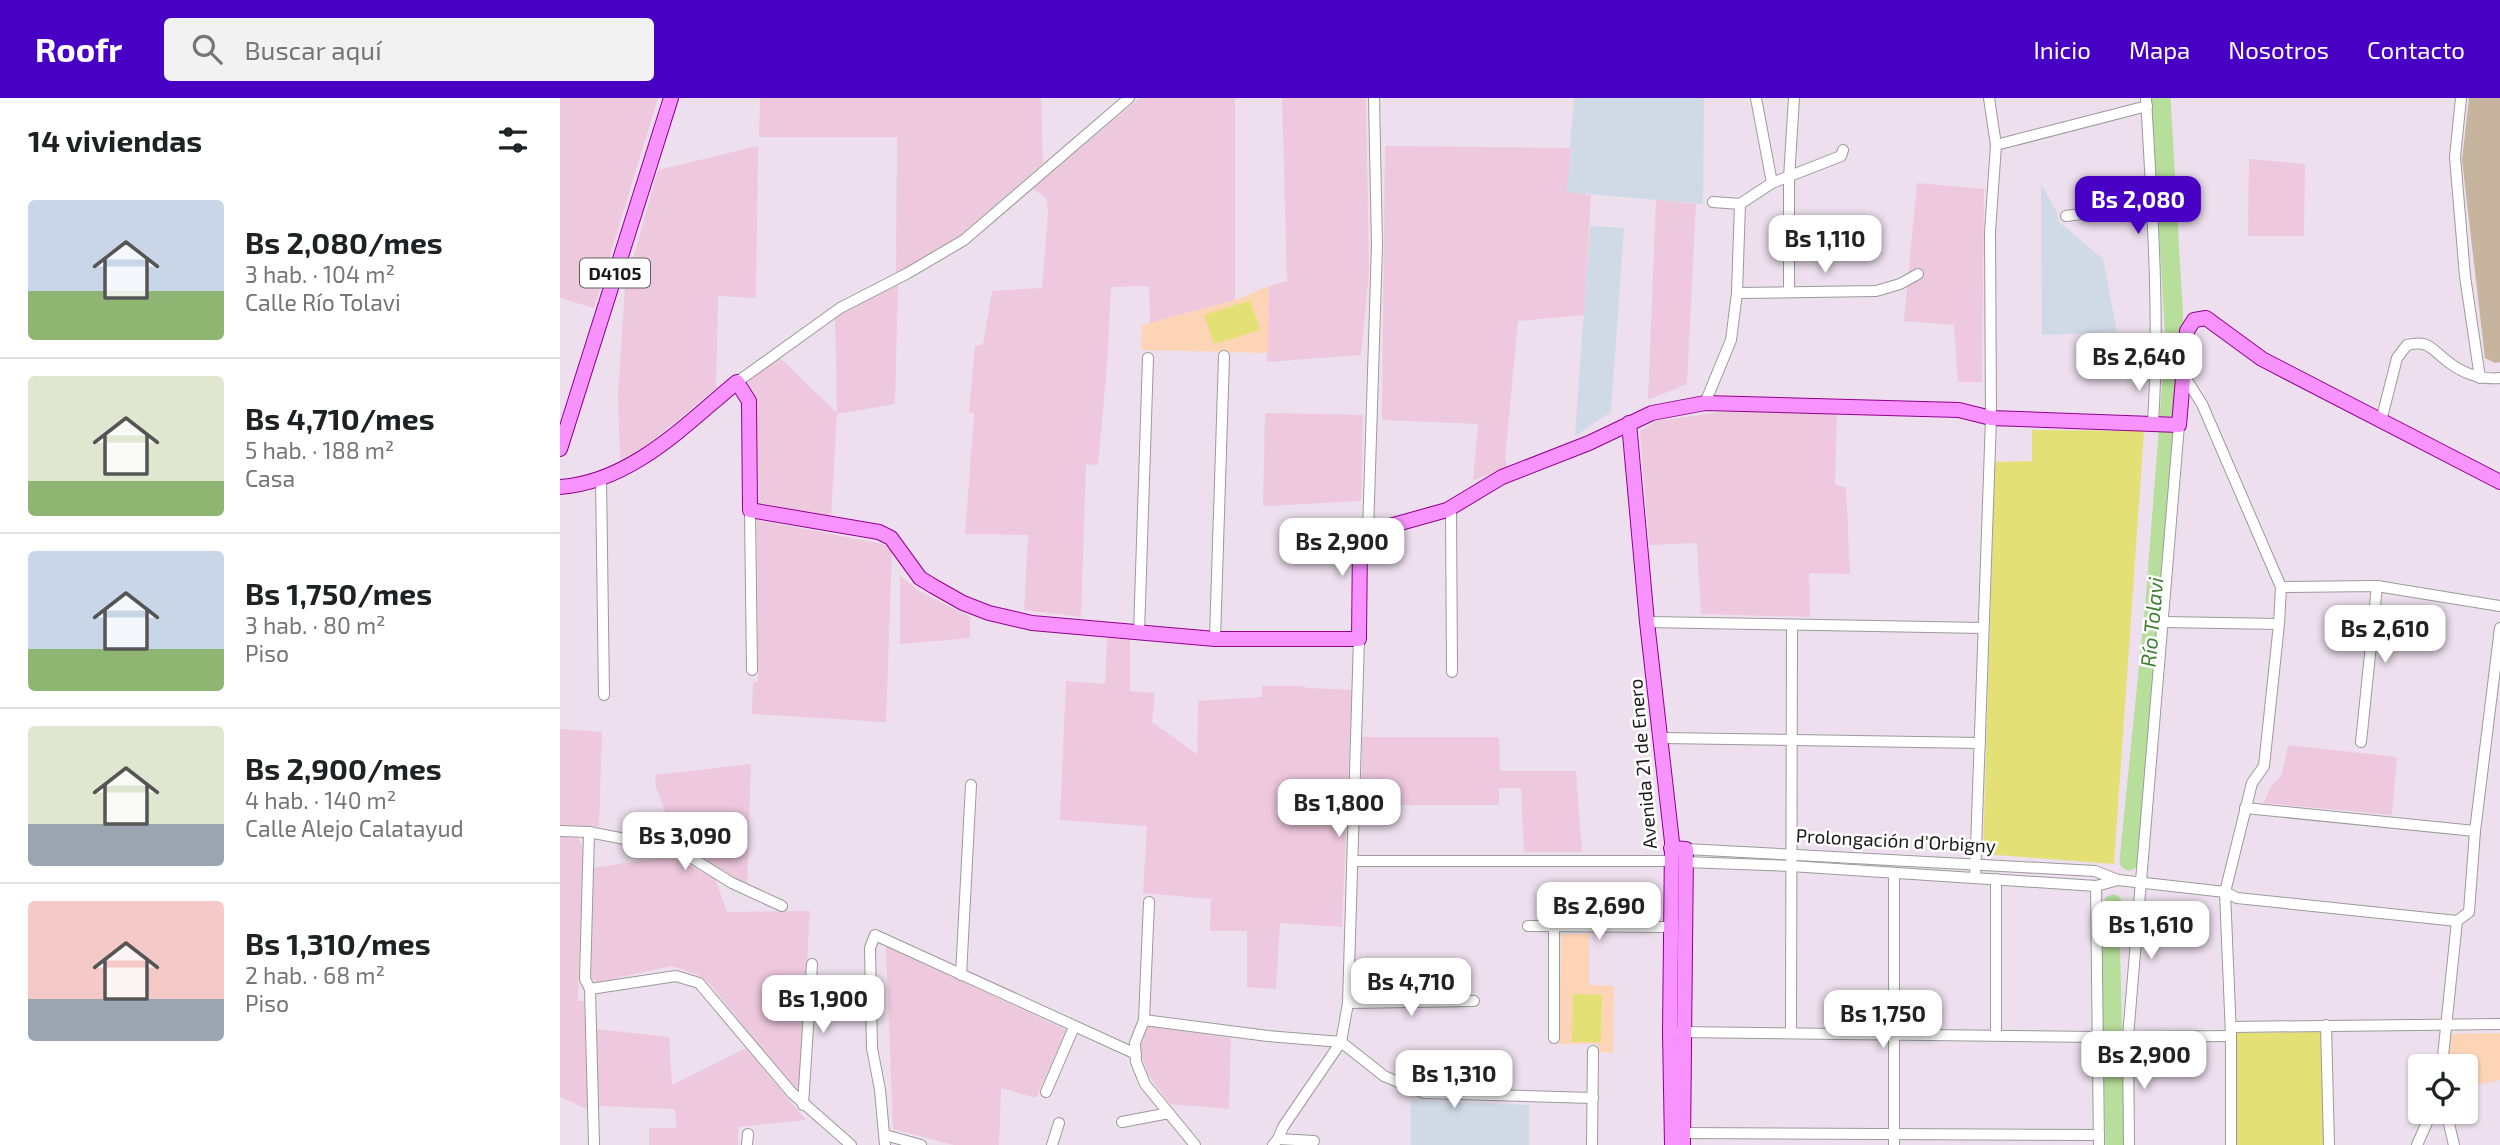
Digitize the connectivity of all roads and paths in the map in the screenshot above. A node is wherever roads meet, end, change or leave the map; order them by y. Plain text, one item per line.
1 (671, 98) edge
2 (1129, 98) edge
3 (1374, 98) edge
4 (1756, 98) edge
5 (1794, 98) edge
6 (1990, 98) edge
7 (2462, 98) edge
8 (2146, 102) edge
9 (1996, 145) junction
10 (1843, 150) dead end
11 (1789, 178) junction
12 (1772, 183) junction
13 (1713, 202) dead end
14 (1740, 204) junction
15 (2153, 204) junction
16 (2066, 216) dead end
17 (1918, 274) dead end
18 (1789, 291) junction
19 (1737, 293) junction
20 (1224, 356) dead end
21 (1148, 358) dead end
22 (2157, 365) junction
23 (2184, 371) junction
24 (2480, 378) junction
25 (2500, 378) edge
26 (737, 382) junction
27 (1705, 402) junction
28 (1991, 418) junction
29 (2381, 421) junction
30 (1629, 423) junction
31 (2153, 423) junction
32 (2179, 425) junction
33 (560, 449) edge
34 (601, 478) junction
35 (2500, 482) edge
36 (560, 487) edge
37 (1451, 508) junction
38 (750, 510) junction
39 (1368, 532) junction
40 (2378, 586) junction
41 (2281, 587) junction
42 (2500, 606) edge
43 (1647, 622) junction
44 (2163, 622) junction
45 (2279, 624) junction
46 (1792, 626) junction
47 (1983, 628) junction
48 (2500, 628) edge
49 (1139, 633) junction
50 (1215, 639) junction
51 (1359, 639) junction
52 (752, 670) dead end
53 (1452, 672) dead end
54 (604, 695) dead end
55 (1661, 738) junction
56 (1791, 739) junction
57 (2361, 741) dead end
58 (1980, 743) junction
59 (971, 785) dead end
60 (2245, 808) junction
61 (560, 831) edge
62 (2476, 831) junction
63 (589, 832) junction
64 (1791, 853) junction
65 (1678, 855) junction
66 (1354, 861) junction
67 (1976, 863) junction
68 (1791, 866) junction
69 (1894, 873) junction
70 (1975, 877) junction
71 (1996, 879) junction
72 (2118, 880) junction
73 (2141, 882) junction
74 (2096, 886) junction
75 (2225, 892) junction
76 (1149, 902) dead end
77 (782, 906) dead end
78 (2457, 921) junction
79 (1528, 926) dead end
80 (1554, 926) junction
81 (1670, 927) junction
82 (812, 964) dead end
83 (961, 975) junction
84 (590, 989) junction
85 (1474, 1002) dead end
86 (1348, 1003) junction
87 (1144, 1020) junction
88 (2500, 1024) edge
89 (2326, 1025) junction
90 (2446, 1026) junction
91 (1074, 1027) junction
92 (2231, 1031) junction
93 (1676, 1032) junction
94 (1791, 1033) junction
95 (1894, 1034) junction
96 (1996, 1035) junction
97 (2097, 1037) junction
98 (2128, 1037) junction
99 (1554, 1038) dead end
100 (1341, 1042) junction
101 (1593, 1051) dead end
102 (1136, 1054) junction
103 (2443, 1054) edge
104 (1046, 1091) dead end
105 (1593, 1098) junction
106 (803, 1105) junction
107 (1169, 1113) junction
108 (1122, 1122) dead end
109 (1059, 1123) dead end
110 (2426, 1124) edge
111 (2449, 1124) edge
112 (1678, 1139) edge
113 (885, 1140) edge
114 (1894, 1140) edge
115 (2099, 1140) edge
116 (1276, 1142) edge
117 (1314, 1142) dead end
118 (594, 1145) edge
119 (851, 1145) edge
120 (921, 1145) edge
121 (1052, 1145) edge
122 (1195, 1145) edge
123 (1592, 1145) edge
124 (2129, 1145) edge
125 (2231, 1145) edge
126 (2329, 1145) edge
127 (2417, 1145) edge
128 (2454, 1145) edge

1 - 33 main road, D4105
2 - 26 street
3 - 39 street
4 - 12 street
5 - 11 street
6 - 9 street
7 - 24 street
8 - 9 street
8 - 15 street
9 - 28 street
10 - 11 street
11 - 12 street
11 - 18 street
12 - 14 street
13 - 14 street
14 - 19 street
15 - 16 street
15 - 22 street
17 - 18 street
18 - 19 street
19 - 27 street
20 - 50 street
21 - 49 street
22 - 23 street
22 - 31 street
23 - 29 main road
23 - 32 main road
23 - 41 street
24 - 25 street
24 - 29 street
26 - 34 main road
26 - 38 main road
27 - 28 main road
27 - 30 main road
28 - 31 main road
28 - 47 street
29 - 35 main road
30 - 37 main road
30 - 43 main road, Avenida 21 de Enero
31 - 32 main road
32 - 44 street
34 - 36 main road
34 - 54 street
37 - 39 main road
37 - 53 street
38 - 49 main road
38 - 52 street
39 - 51 main road
40 - 41 street
40 - 42 street
40 - 57 street
41 - 45 street
43 - 46 street
43 - 55 main road, Avenida 21 de Enero
44 - 45 street
44 - 73 street
45 - 60 street
46 - 47 street
46 - 56 street
47 - 58 street
48 - 62 street
49 - 50 main road
50 - 51 main road
51 - 66 street
55 - 56 street
55 - 65 main road, Avenida 21 de Enero
56 - 58 street
56 - 64 street
58 - 67 street
59 - 83 street
60 - 62 street
60 - 75 street
61 - 63 street
62 - 78 street
63 - 77 street
63 - 84 street
64 - 65 street, Prolongación d'Orbigny
64 - 67 street, Prolongación d'Orbigny
64 - 68 street
65 - 66 street
65 - 68 street, Prolongación d'Orbigny
65 - 81 main road, Avenida 21 de Enero
65 - 93 main road, Avenida 21 de Enero
66 - 86 street
67 - 70 street
67 - 72 street, Prolongación d'Orbigny
68 - 69 street, Prolongación d'Orbigny
68 - 94 street
69 - 70 street, Prolongación d'Orbigny
69 - 95 street
70 - 71 street, Prolongación d'Orbigny
71 - 74 street, Prolongación d'Orbigny
71 - 96 street
72 - 73 street, Prolongación d'Orbigny
72 - 74 street, Prolongación d'Orbigny
73 - 75 street, Prolongación d'Orbigny
73 - 98 street
74 - 97 street
75 - 78 street, Prolongación d'Orbigny
75 - 92 street
76 - 87 street
78 - 90 street
79 - 80 street
80 - 81 street
80 - 99 street
81 - 93 main road, Avenida 21 de Enero
82 - 106 street
83 - 91 street
83 - 113 street
84 - 106 street
84 - 118 street
85 - 86 street
86 - 100 street
87 - 100 street
87 - 102 street
88 - 90 street
89 - 90 street
89 - 92 street
89 - 126 street
90 - 103 street
91 - 102 street
91 - 104 street
92 - 98 street
92 - 125 street
93 - 94 street
93 - 112 main road, Avenida 21 de Enero
94 - 95 street
95 - 96 street
95 - 114 street
96 - 97 street
97 - 115 street
98 - 124 street
100 - 105 street
100 - 116 street
101 - 105 street
102 - 107 street
105 - 123 street
106 - 119 street
107 - 108 street
107 - 122 street
109 - 121 street
110 - 127 street
111 - 128 street
112 - 114 street
113 - 120 street
114 - 115 street
116 - 117 street

